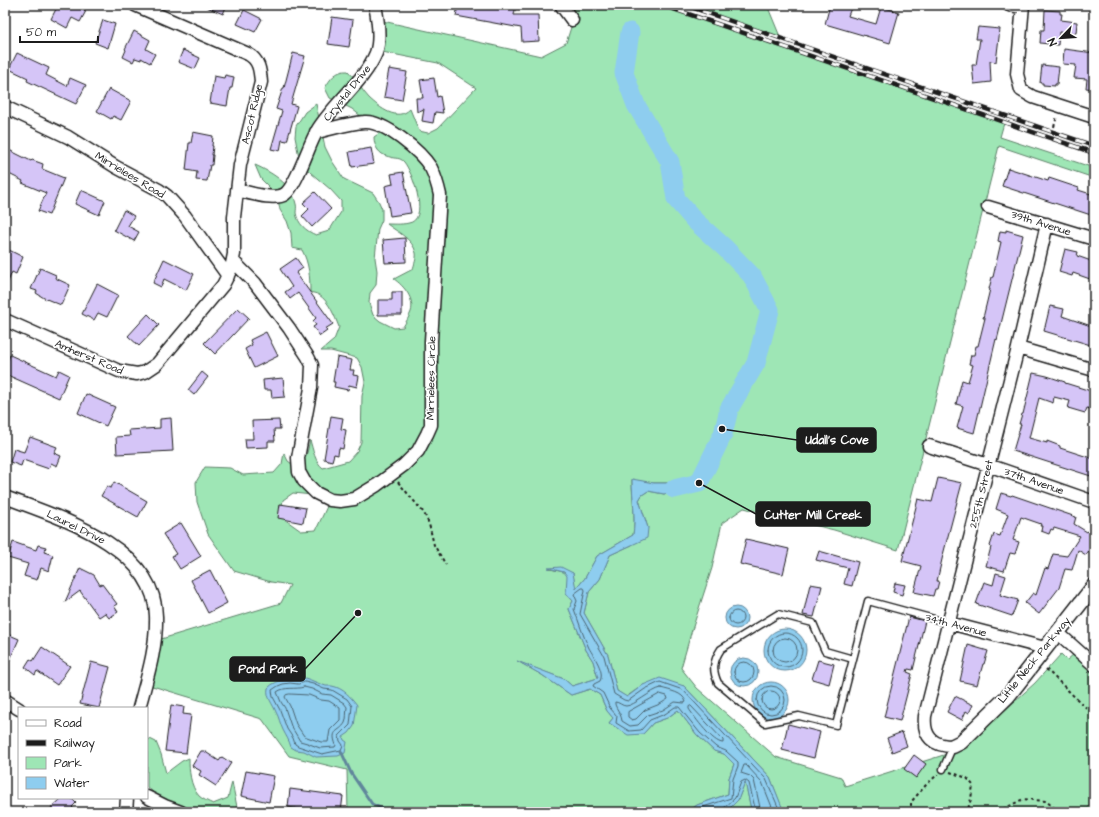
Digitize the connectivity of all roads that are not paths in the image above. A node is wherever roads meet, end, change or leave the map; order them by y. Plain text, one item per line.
1 (135, 5) edge
2 (375, 5) edge
3 (561, 5) edge
4 (1009, 5) edge
5 (1023, 6) edge
6 (572, 20) dead end
7 (5, 107) edge
8 (1094, 117) edge
9 (316, 132) junction
10 (238, 190) junction
11 (988, 207) dead end
12 (1047, 224) junction
13 (1094, 239) edge
14 (233, 261) junction
15 (228, 276) junction
16 (5, 320) edge
17 (1018, 348) junction
18 (1094, 370) edge
19 (929, 446) dead end
20 (988, 465) junction
21 (5, 497) edge
22 (1094, 502) edge
23 (1094, 586) edge
24 (949, 623) junction
25 (1057, 632) junction
26 (1045, 648) junction
27 (853, 659) junction
28 (1094, 665) edge
29 (5, 700) edge
30 (139, 707) edge
31 (18, 708) edge
32 (953, 746) junction
33 (943, 769) road end
34 (148, 798) edge
35 (127, 799) edge
36 (126, 812) edge
37 (181, 812) edge

1 - 10 street, Ascot Ridge
2 - 9 street, Crystal Drive
3 - 6 street
4 - 5 street
5 - 8 street
7 - 15 street, Mirrielees Road
9 - 10 street
9 - 14 street, Mirrielees Circle
10 - 14 street, Ascot Ridge
11 - 12 street, 39th Avenue
12 - 13 street, 39th Avenue
12 - 17 street, 255th Street
14 - 15 street, Ascot Ridge
15 - 16 street, Amherst Road
17 - 18 street
17 - 20 street, 255th Street
19 - 20 street, 37th Avenue
20 - 22 street, 37th Avenue
20 - 24 street, 255th Street
21 - 30 street, Laurel Drive
23 - 25 street, Little Neck Parkway
24 - 26 street, 34th Avenue
24 - 27 lane, 34th Avenue
24 - 32 street, 255th Street
25 - 26 street, Little Neck Parkway
25 - 28 street
26 - 32 street, Little Neck Parkway
27 - 27 lane
29 - 31 street
32 - 33 lane
34 - 37 street
35 - 36 street

